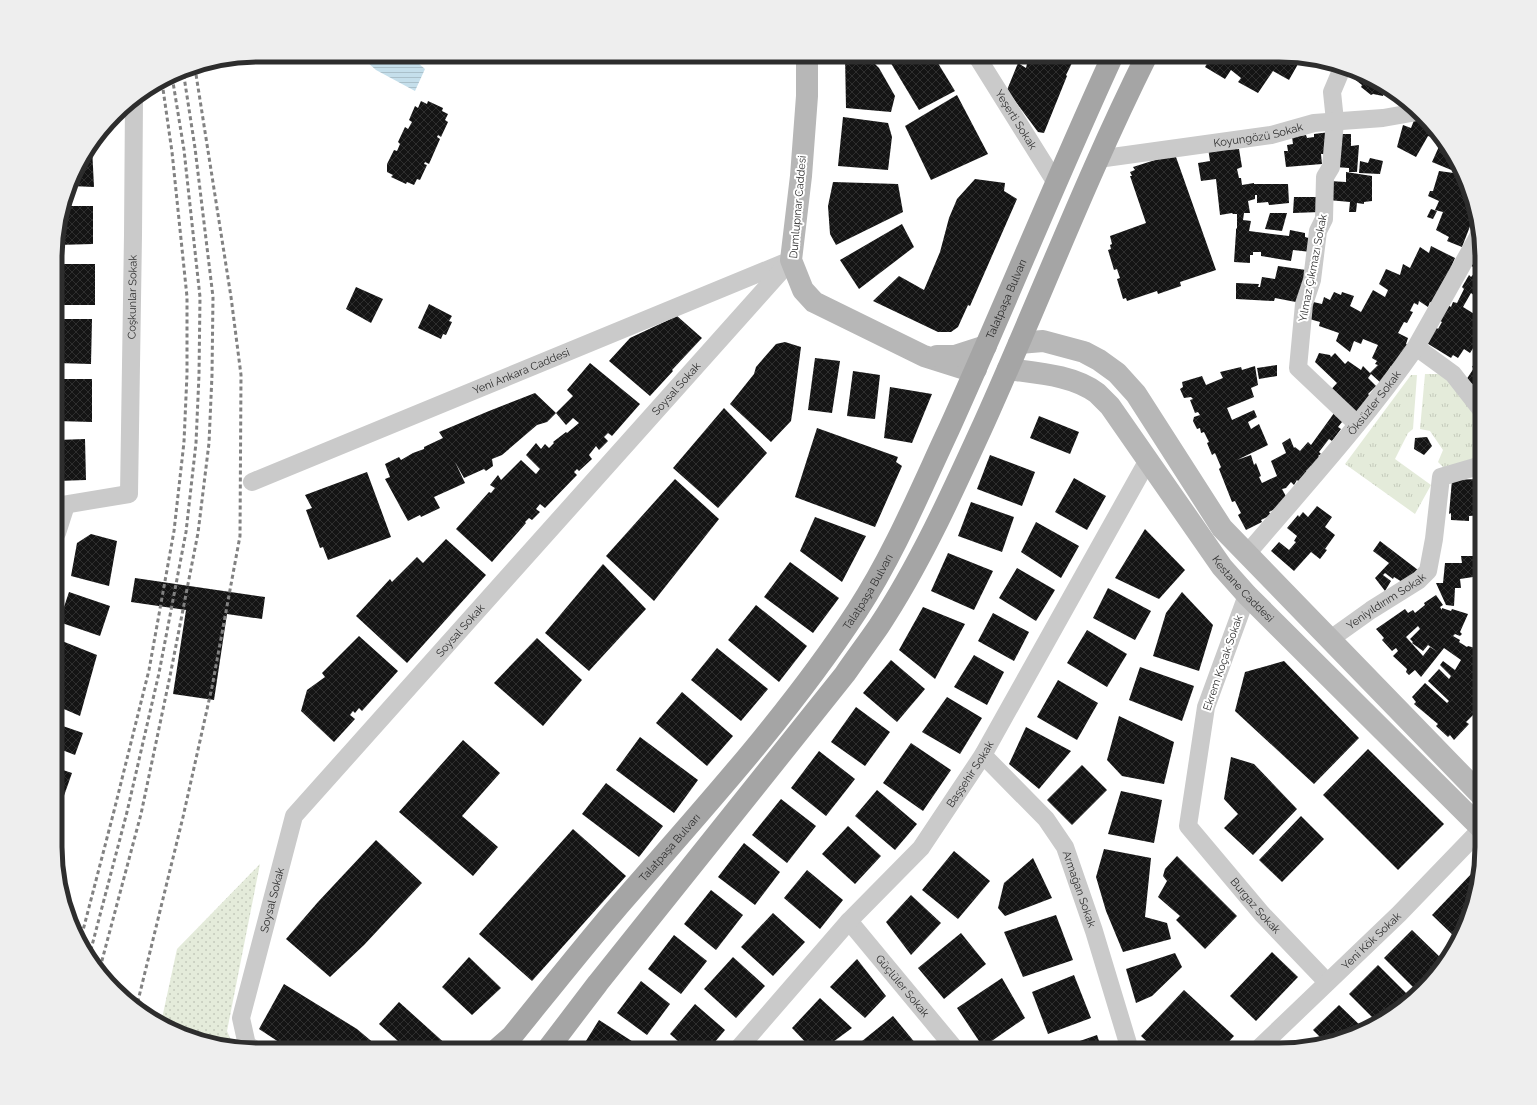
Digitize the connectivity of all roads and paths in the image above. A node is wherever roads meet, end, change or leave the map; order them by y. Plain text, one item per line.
1 (807, 62) edge
2 (980, 62) edge
3 (1110, 62) edge
4 (1143, 62) edge
5 (1341, 72) edge
6 (134, 107) edge
7 (1411, 113) edge
8 (1335, 121) junction
9 (1098, 159) junction
10 (1056, 183) junction
11 (1475, 249) edge
12 (791, 260) junction
13 (1019, 343) junction
14 (986, 346) junction
15 (1416, 347) junction
16 (924, 356) junction
17 (976, 369) junction
18 (1008, 369) junction
19 (1475, 402) edge
20 (1357, 424) junction
21 (1148, 460) junction
22 (1475, 467) edge
23 (252, 482) dead end
24 (62, 506) edge
25 (1246, 555) junction
26 (1247, 594) junction
27 (1330, 640) junction
28 (983, 755) junction
29 (1475, 789) edge
30 (1475, 822) edge
31 (1188, 826) joint
32 (1475, 836) edge
33 (849, 921) junction
34 (1327, 982) junction
35 (247, 1043) edge
36 (504, 1043) edge
37 (552, 1043) edge
38 (742, 1043) edge
39 (950, 1043) edge
40 (1128, 1043) edge
41 (1264, 1043) edge

1 - 12 main road, Dumlupınar Caddesi
2 - 10 street, Yeşerti Sokak
3 - 10 main road, Talatpaşa Bulvarı
4 - 9 main road
5 - 8 street, Yılmaz Çıkmazı Sokak
6 - 24 street, Coşkunlar Sokak
7 - 8 street, Koyungözü Sokak
8 - 9 street, Koyungözü Sokak
8 - 20 street, Yılmaz Çıkmazı Sokak
9 - 13 main road
10 - 14 main road, Talatpaşa Bulvarı
11 - 15 street, Öksüzler Sokak
12 - 16 main road, Dumlupınar Caddesi
12 - 23 street, Yeni Ankara Caddesi
12 - 35 street, Soysal Sokak
13 - 14 main road
13 - 18 main road
13 - 25 main road
14 - 16 main road, Dumlupınar Caddesi
14 - 17 main road, Talatpaşa Bulvarı
15 - 19 street
15 - 20 street, Öksüzler Sokak
16 - 17 main road, Dumlupınar Caddesi
17 - 18 main road
17 - 36 main road, Talatpaşa Bulvarı
18 - 21 main road, Kestane Caddesi
18 - 37 main road
20 - 25 street, Öksüzler Sokak
21 - 26 main road, Kestane Caddesi
21 - 28 street, Başşehir Sokak
22 - 27 street, Yeniyıldırım Sokak
25 - 27 main road
26 - 30 main road, Kestane Caddesi
26 - 31 street, Ekrem Koçak Sokak
27 - 29 main road
28 - 33 street, Başşehir Sokak
28 - 40 street, Armağan Sokak
31 - 34 street, Burgaz Sokak
32 - 34 street, Yeni Kök Sokak
33 - 38 street, Başşehir Sokak
33 - 39 street, Güçlüler Sokak
34 - 41 street, Yeni Kök Sokak

